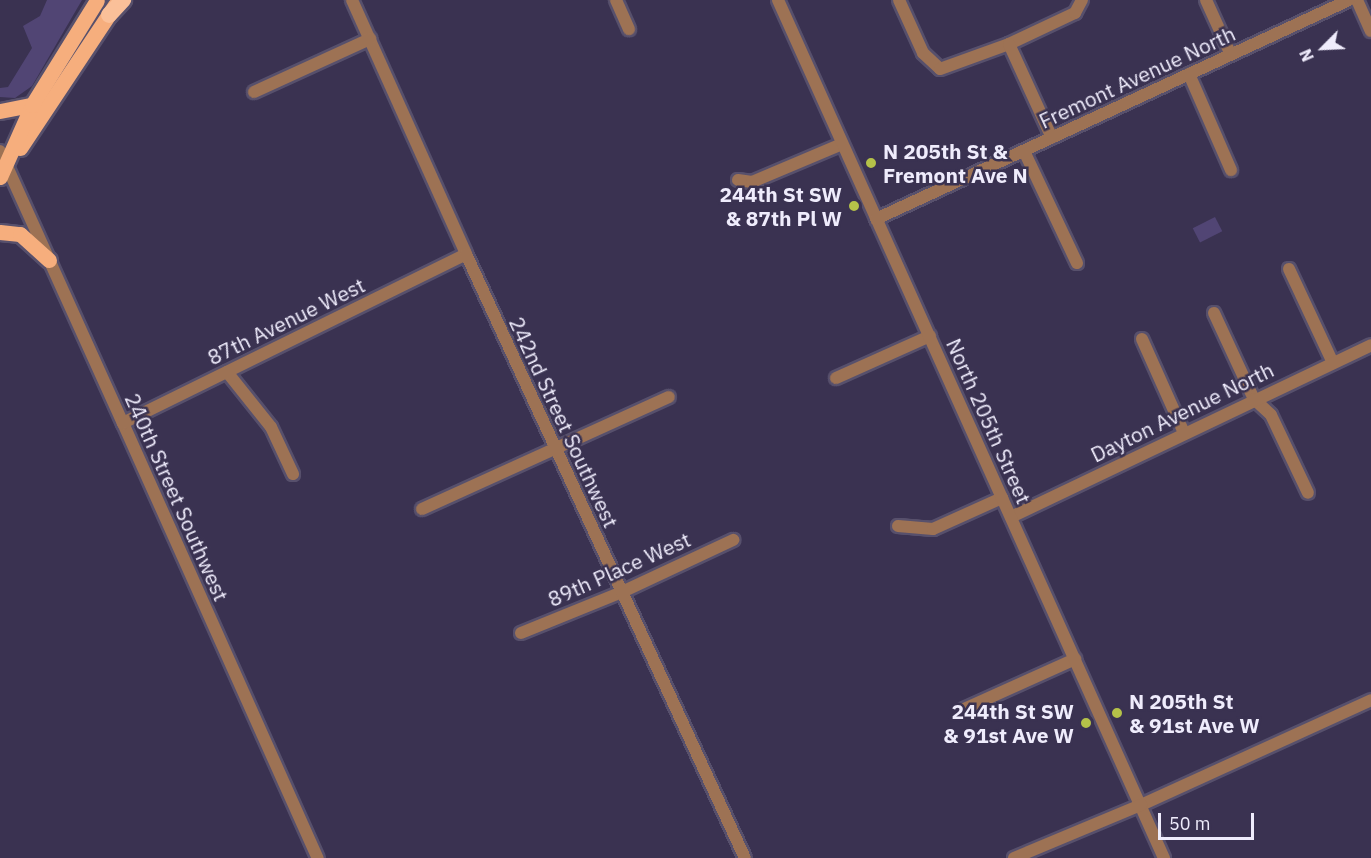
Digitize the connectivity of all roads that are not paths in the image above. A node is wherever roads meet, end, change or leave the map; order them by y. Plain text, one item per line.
1 (96, 0) edge
2 (118, 0) edge
3 (123, 0) edge
4 (352, 0) edge
5 (778, 0) edge
6 (899, 0) edge
7 (1082, 0) edge
8 (1206, 0) edge
9 (1349, 0) edge
10 (1357, 0) edge
11 (619, 1) edge
12 (109, 15) junction
13 (629, 29) dead end
14 (1371, 31) edge
15 (370, 39) junction
16 (1009, 44) junction
17 (1231, 55) junction
18 (1189, 74) junction
19 (254, 92) dead end
20 (32, 105) junction
21 (0, 111) edge
22 (1052, 138) junction
23 (842, 144) junction
24 (1024, 151) junction
25 (2, 165) edge
26 (1231, 170) dead end
27 (738, 180) dead end
28 (876, 219) junction
29 (0, 232) edge
30 (466, 254) junction
31 (48, 260) junction
32 (1077, 263) dead end
33 (1289, 269) dead end
34 (1214, 313) dead end
35 (930, 336) junction
36 (1142, 339) dead end
37 (1371, 345) edge
38 (1333, 363) junction
39 (227, 372) junction
40 (836, 378) dead end
41 (669, 398) dead end
42 (1254, 399) junction
43 (123, 423) junction
44 (1184, 434) junction
45 (555, 450) junction
46 (293, 474) dead end
47 (1308, 493) dead end
48 (1002, 498) junction
49 (422, 509) dead end
50 (1011, 517) junction
51 (898, 526) dead end
52 (733, 540) dead end
53 (622, 592) junction
54 (521, 633) dead end
55 (1075, 659) junction
56 (1369, 705) edge
57 (964, 710) dead end
58 (1141, 805) junction
59 (318, 858) edge
60 (745, 858) edge
61 (1014, 858) edge
62 (1164, 858) edge

1 - 20 main road
2 - 12 main road
3 - 12 highway
4 - 15 street, 242nd Street Southwest
5 - 23 street, North 205th Street
6 - 16 street
7 - 16 street
8 - 17 street
9 - 17 street, Fremont Avenue North
10 - 14 street
11 - 13 street
12 - 25 main road
15 - 19 street
15 - 30 street, 242nd Street Southwest
16 - 22 street
17 - 18 street, Fremont Avenue North
18 - 22 street, Fremont Avenue North
18 - 26 street
20 - 21 main road
20 - 25 main road
22 - 24 street, Fremont Avenue North
23 - 27 street
23 - 28 street, North 205th Street
24 - 28 street, Fremont Avenue North
24 - 32 street
25 - 31 street, 240th Street Southwest
28 - 35 street, North 205th Street
29 - 31 main road
30 - 39 street, 87th Avenue West
30 - 45 street, 242nd Street Southwest
31 - 43 street, 240th Street Southwest
33 - 38 street
34 - 42 street
35 - 40 street
35 - 48 street, North 205th Street
36 - 44 street
37 - 38 street, Dayton Avenue North
38 - 42 street, Dayton Avenue North
39 - 43 street, 87th Avenue West
39 - 46 street
41 - 45 street
42 - 44 street, Dayton Avenue North
42 - 47 street
43 - 59 street, 240th Street Southwest
44 - 50 street, Dayton Avenue North
45 - 49 street
45 - 53 street, 242nd Street Southwest
48 - 50 street, North 205th Street
48 - 51 street
50 - 55 street, North 205th Street
52 - 53 street, 89th Place West
53 - 54 street, 89th Place West
53 - 60 street, 242nd Street Southwest
55 - 57 street
55 - 58 street, North 205th Street
56 - 58 street
58 - 61 street
58 - 62 street, North 205th Street

